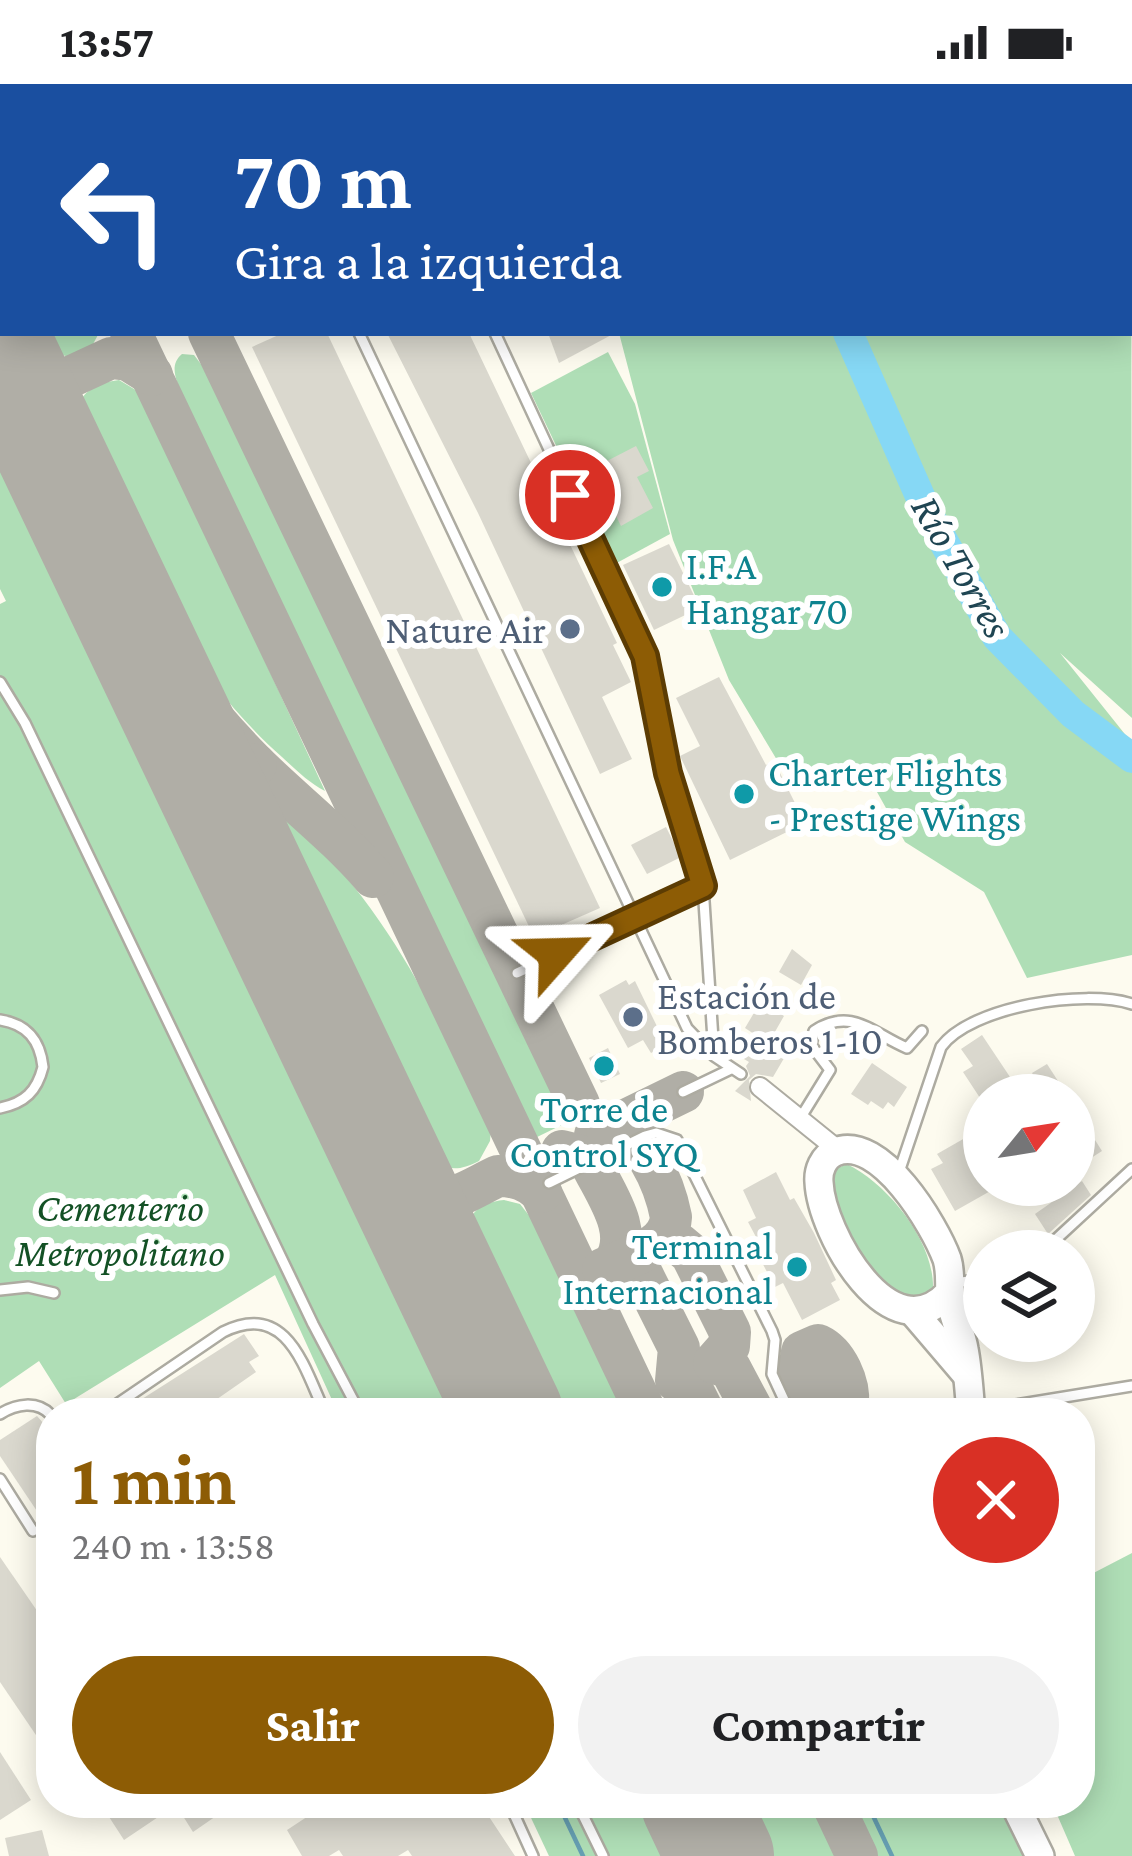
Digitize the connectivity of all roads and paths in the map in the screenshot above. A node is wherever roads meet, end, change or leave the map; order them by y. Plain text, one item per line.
1 (360, 336) edge
2 (496, 336) edge
3 (0, 682) edge
4 (703, 886) junction
5 (634, 918) junction
6 (517, 973) dead end
7 (1132, 1004) edge
8 (0, 1020) edge
9 (922, 1031) dead end
10 (714, 1056) junction
11 (760, 1087) dead end
12 (683, 1092) dead end
13 (0, 1108) edge
14 (801, 1118) junction
15 (838, 1150) junction
16 (1132, 1169) edge
17 (897, 1178) junction
18 (550, 1183) dead end
19 (1066, 1230) edge
20 (963, 1285) edge
21 (950, 1288) junction
22 (0, 1290) edge
23 (54, 1293) dead end
24 (914, 1313) junction
25 (967, 1376) junction
26 (1129, 1389) edge
27 (126, 1398) edge
28 (318, 1398) edge
29 (352, 1398) edge
30 (783, 1398) edge
31 (969, 1398) edge
32 (1070, 1398) edge
33 (36, 1406) edge
34 (0, 1414) edge
35 (0, 1479) edge
36 (33, 1531) dead end
37 (516, 1818) edge
38 (585, 1818) edge
39 (1022, 1818) edge
40 (533, 1856) edge
41 (603, 1856) edge
42 (1040, 1856) edge

1 - 5 lane
2 - 4 lane
3 - 29 lane
4 - 5 lane
4 - 10 lane
5 - 6 lane
5 - 10 lane
7 - 17 lane
8 - 13 lane
9 - 14 lane
10 - 12 lane
11 - 14 street
14 - 15 street
15 - 17 main road
15 - 24 main road
16 - 19 lane
17 - 21 main road
18 - 30 lane
20 - 21 lane
21 - 24 main road
21 - 25 main road
22 - 23 lane
24 - 25 main road
25 - 31 main road
26 - 32 lane
27 - 28 lane
33 - 34 lane
35 - 36 lane
37 - 40 lane
38 - 41 lane
39 - 42 main road

